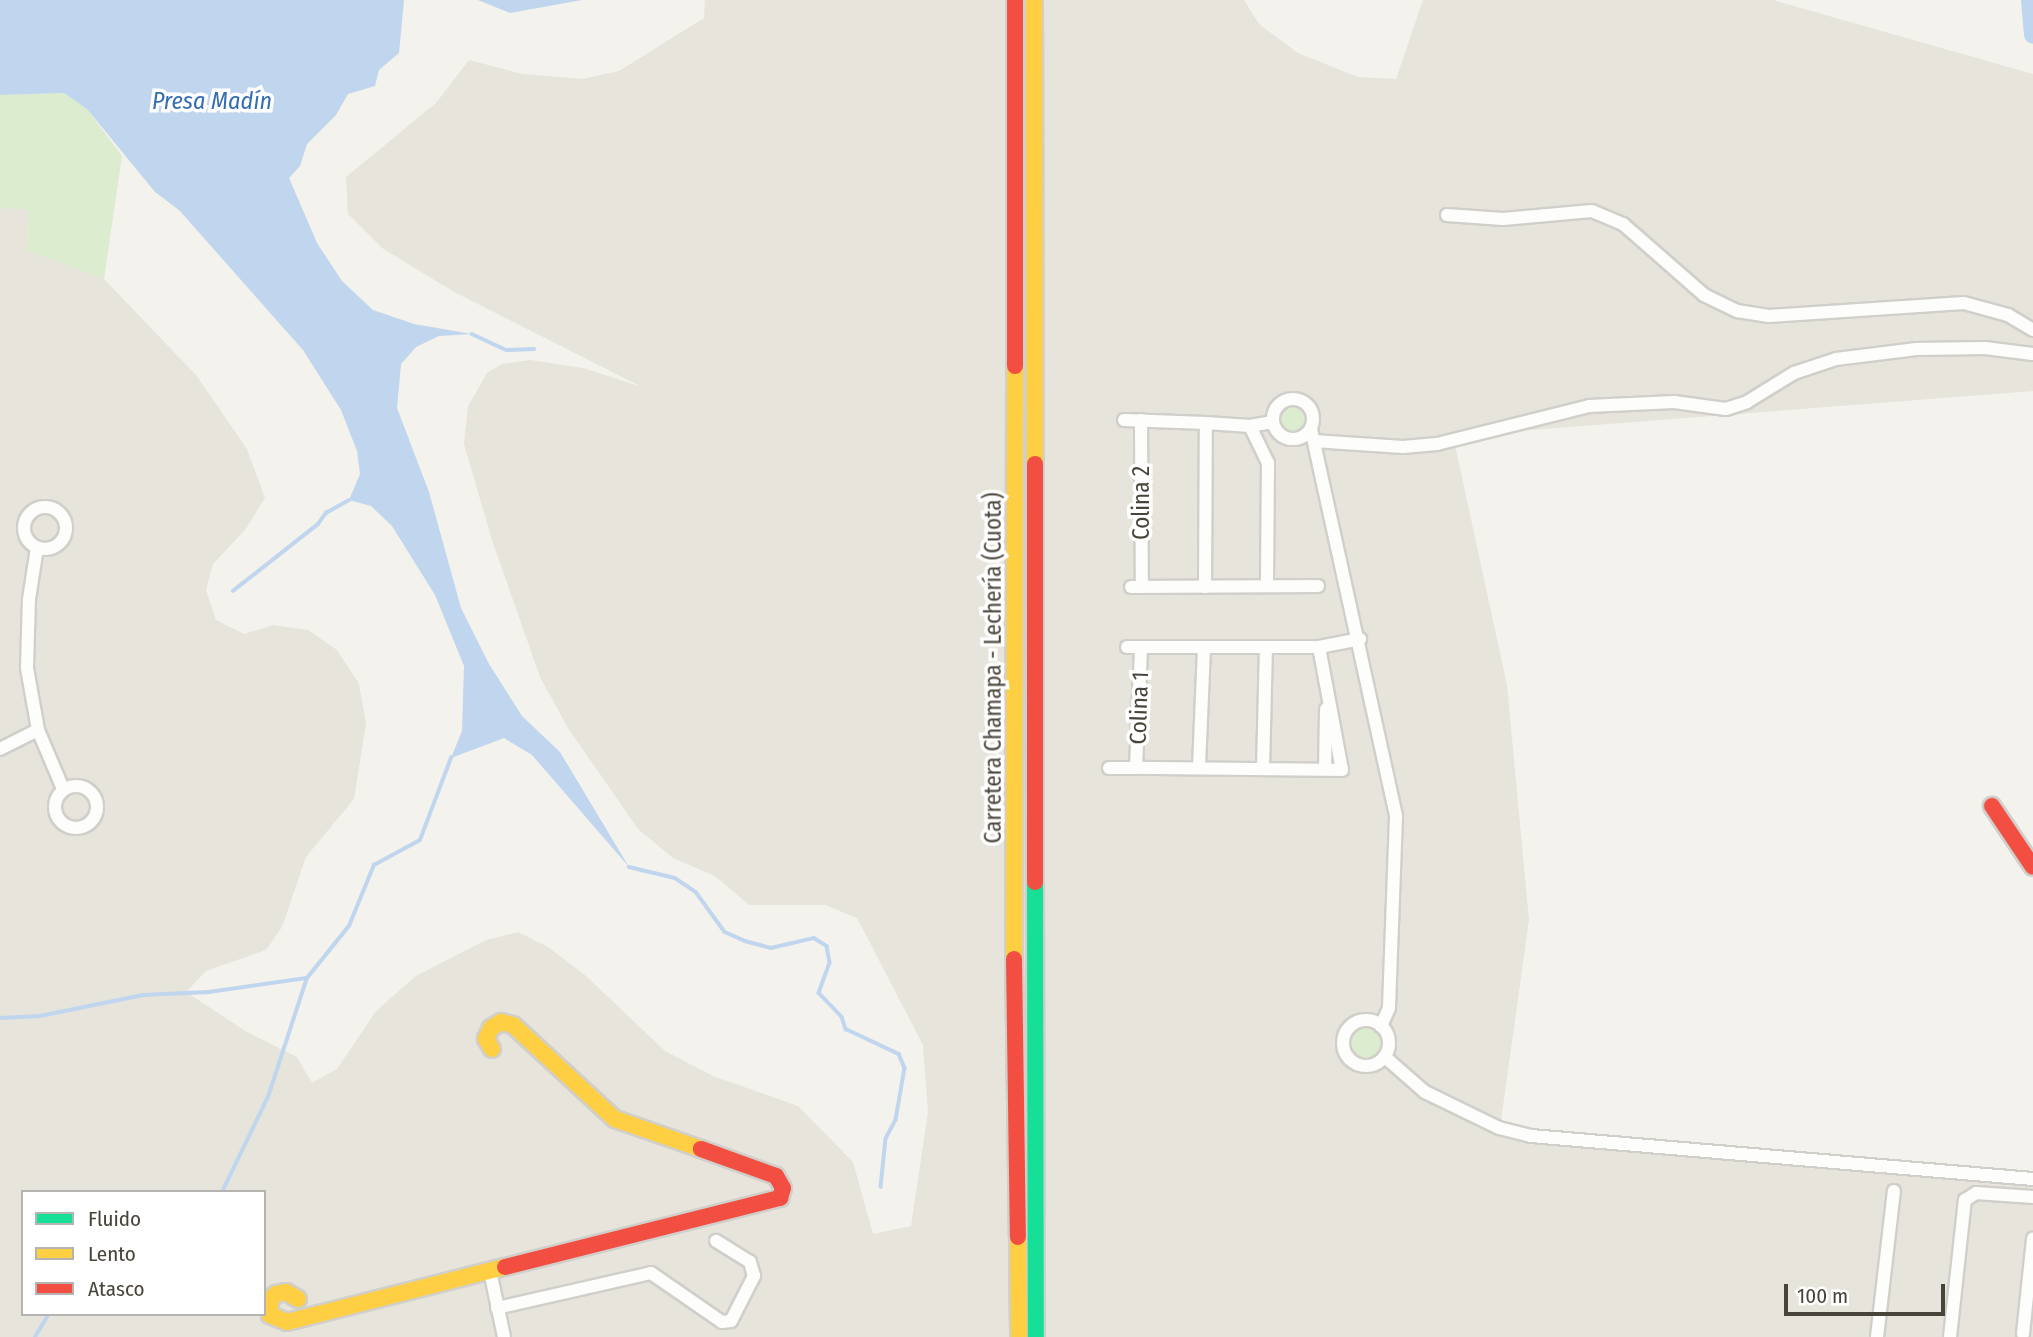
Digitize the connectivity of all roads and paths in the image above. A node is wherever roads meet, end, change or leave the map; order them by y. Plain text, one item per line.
1 (1015, 0) edge
2 (1034, 0) edge
3 (1447, 215) dead end
4 (2033, 330) edge
5 (2033, 354) edge
6 (1124, 420) dead end
7 (1141, 420) junction
8 (1206, 423) junction
9 (1250, 426) junction
10 (1274, 427) junction
11 (1313, 435) junction
12 (1260, 445) junction
13 (37, 548) dead end
14 (1266, 586) junction
15 (1318, 586) dead end
16 (1205, 587) junction
17 (1360, 639) junction
18 (1127, 646) dead end
19 (1141, 647) junction
20 (1319, 647) junction
21 (1203, 648) junction
22 (1266, 648) junction
23 (1327, 691) junction
24 (38, 730) junction
25 (0, 748) edge
26 (1199, 767) junction
27 (1109, 768) dead end
28 (1136, 768) junction
29 (1263, 769) junction
30 (1325, 769) junction
31 (64, 789) dead end
32 (1992, 806) dead end
33 (2033, 867) edge
34 (1381, 1026) junction
35 (492, 1049) dead end
36 (1385, 1057) junction
37 (2033, 1179) edge
38 (1894, 1191) dead end
39 (2033, 1197) edge
40 (2033, 1239) edge
41 (716, 1241) dead end
42 (490, 1271) junction
43 (298, 1299) dead end
44 (497, 1308) junction
45 (2023, 1334) dead end
46 (503, 1337) edge
47 (1019, 1337) edge
48 (1036, 1337) edge
49 (1877, 1337) edge
50 (1950, 1337) edge

1 - 47 main road, Carretera Chamapa - Lechería (Cuota)
2 - 48 main road, Carretera Chamapa - Lechería (Cuota)
3 - 4 street
5 - 11 street
6 - 7 street
7 - 8 street
7 - 16 street, Colina 2
8 - 9 street
8 - 16 street
9 - 10 street
9 - 12 street
10 - 11 street
10 - 11 street
10 - 12 street
11 - 17 street
12 - 14 street
13 - 24 street
14 - 15 street, Colina 2
14 - 16 street, Colina 2
17 - 20 street, Colina 1
17 - 34 street
18 - 19 street, Colina 1
19 - 21 street, Colina 1
19 - 28 street, Colina 1
20 - 22 street, Colina 1
20 - 23 street, Colina 1
21 - 22 street, Colina 1
21 - 26 street
22 - 29 street
23 - 30 street, Colina 1
23 - 30 street, Colina 1
24 - 25 street
24 - 31 street
26 - 28 street, Colina 1
26 - 29 street, Colina 1
27 - 28 street, Colina 1
29 - 30 street, Colina 1
32 - 33 main road
34 - 36 street
34 - 36 street
35 - 42 main road
36 - 37 street
38 - 49 street
39 - 50 street
40 - 45 street
41 - 44 street
42 - 43 main road
42 - 44 street
44 - 46 street

